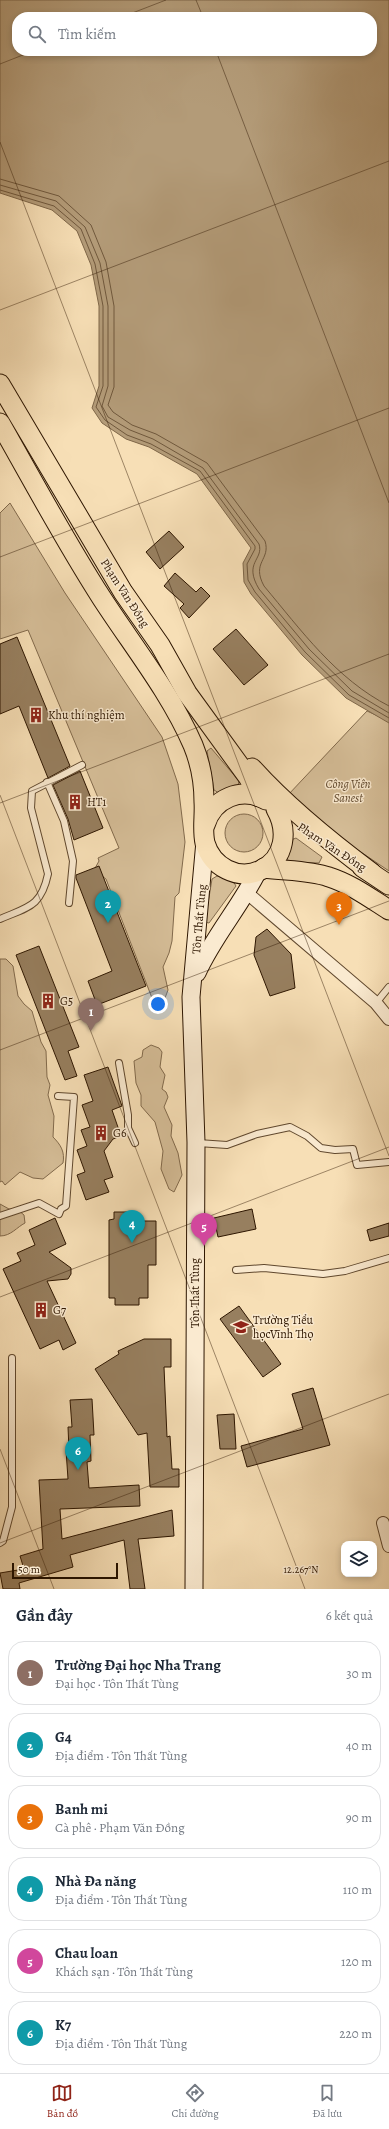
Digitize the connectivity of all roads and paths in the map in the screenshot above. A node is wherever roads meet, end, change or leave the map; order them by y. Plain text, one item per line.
1 (0, 384) edge
2 (0, 423) edge
3 (160, 645) junction
4 (82, 765) dead end
5 (47, 782) junction
6 (259, 797) junction
7 (276, 809) junction
8 (205, 835) junction
9 (261, 870) junction
10 (372, 874) junction
11 (389, 884) edge
12 (247, 893) junction
13 (69, 903) dead end
14 (389, 910) edge
15 (0, 919) edge
16 (389, 987) edge
17 (191, 996) junction
18 (376, 1003) junction
19 (389, 1019) edge
20 (119, 1063) dead end
21 (58, 1096) dead end
22 (196, 1142) junction
23 (134, 1143) dead end
24 (389, 1162) edge
25 (0, 1216) edge
26 (389, 1258) edge
27 (236, 1270) dead end
28 (12, 1358) dead end
29 (383, 1523) dead end
30 (0, 1543) edge
31 (389, 1546) edge
32 (194, 1589) edge

1 - 3 main road, Phạm Văn Đồng
2 - 8 main road, Phạm Văn Đồng
3 - 6 main road, Phạm Văn Đồng
3 - 10 main road
4 - 5 lane
5 - 13 lane
5 - 15 lane
6 - 7 main road, Phạm Văn Đồng
6 - 8 main road, Phạm Văn Đồng
7 - 9 main road, Phạm Văn Đồng
7 - 10 main road, Phạm Văn Đồng
8 - 9 main road, Phạm Văn Đồng
8 - 17 main road, Tôn Thất Tùng
9 - 12 main road, Tôn Thất Tùng
9 - 14 main road, Phạm Văn Đồng
10 - 11 main road, Phạm Văn Đồng
12 - 17 main road, Tôn Thất Tùng
12 - 18 street
16 - 18 lane
17 - 22 main road, Tôn Thất Tùng
18 - 19 street
20 - 23 lane
21 - 25 lane
22 - 24 lane
22 - 32 main road, Tôn Thất Tùng
26 - 27 lane
28 - 30 lane
29 - 31 street

